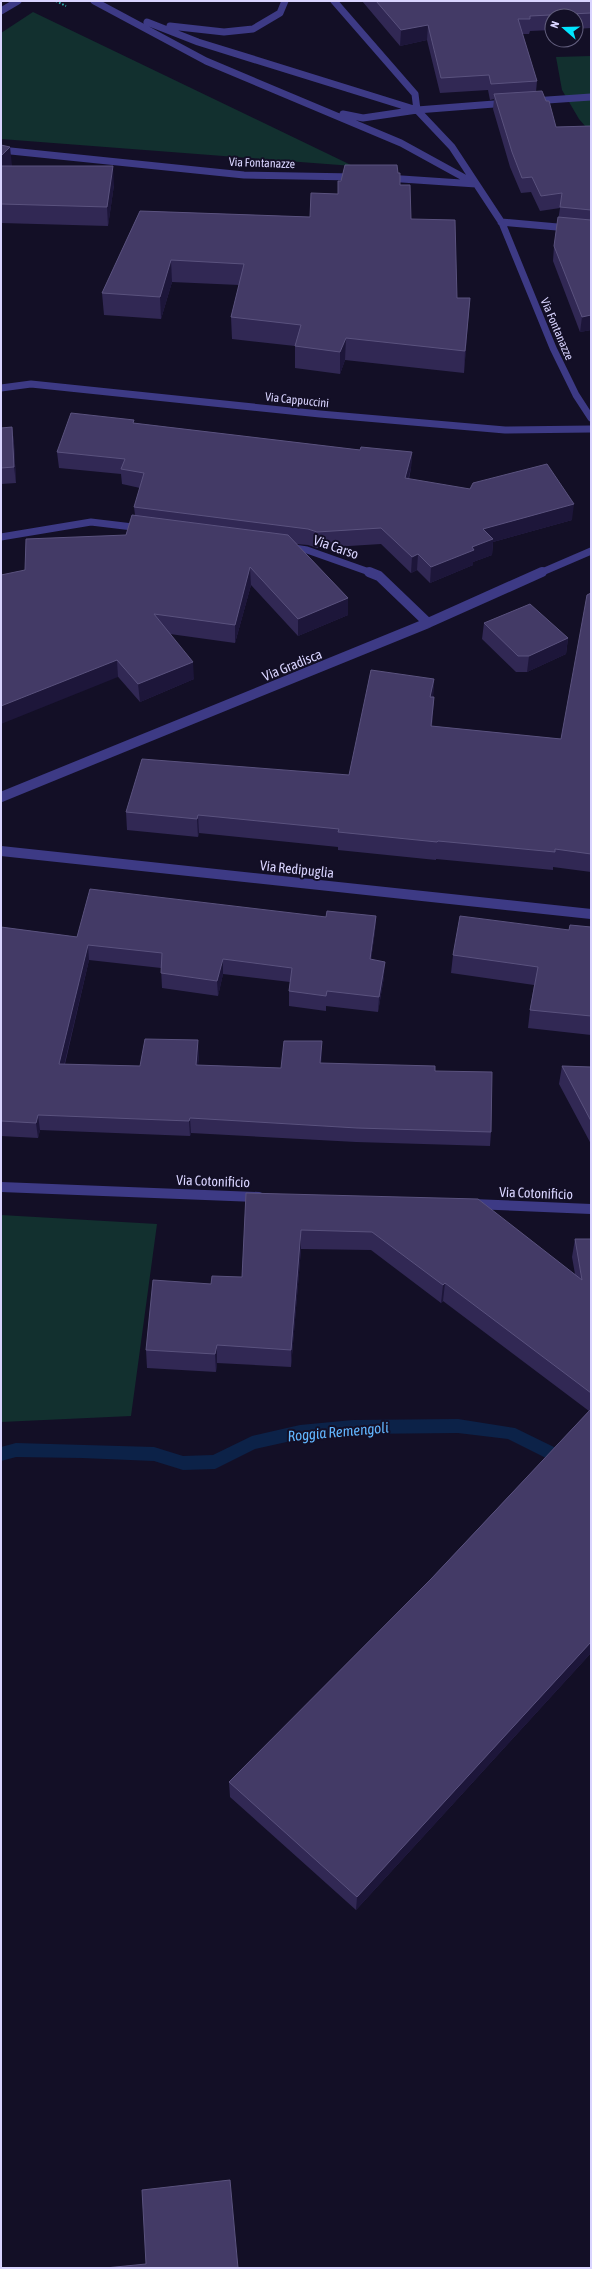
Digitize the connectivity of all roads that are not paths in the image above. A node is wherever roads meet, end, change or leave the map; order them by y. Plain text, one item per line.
1 (18, 1) edge
2 (94, 1) edge
3 (285, 1) edge
4 (334, 1) edge
5 (1, 11) edge
6 (122, 16) junction
7 (147, 22) junction
8 (591, 97) edge
9 (528, 101) edge
10 (512, 103) edge
11 (319, 109) junction
12 (417, 110) junction
13 (1, 150) edge
14 (362, 177) edge
15 (378, 178) edge
16 (476, 184) junction
17 (501, 222) junction
18 (591, 230) edge
19 (1, 388) edge
20 (591, 418) edge
21 (591, 429) edge
22 (153, 530) edge
23 (1, 537) edge
24 (276, 546) edge
25 (591, 551) edge
26 (428, 623) junction
27 (1, 797) edge
28 (1, 852) edge
29 (591, 914) edge
30 (1, 1187) edge
31 (270, 1197) edge
32 (460, 1204) edge
33 (591, 1208) edge

1 - 5 street
2 - 6 street
3 - 7 street
4 - 12 street
6 - 7 street
6 - 11 street
7 - 12 street
8 - 9 street
10 - 12 street
11 - 12 street
11 - 16 street
12 - 16 street, Via Fontanazze
13 - 14 street, Via Fontanazze
15 - 16 street
16 - 17 street, Via Fontanazze
17 - 18 street
17 - 20 street, Via Fontanazze
19 - 21 street, Via Cappuccini
22 - 23 street
24 - 26 street, Via Carso
25 - 26 street, Via Gradisca
26 - 27 street, Via Gradisca
28 - 29 street, Via Redipuglia
30 - 31 street, Via Cotonificio
32 - 33 street, Via Cotonificio

